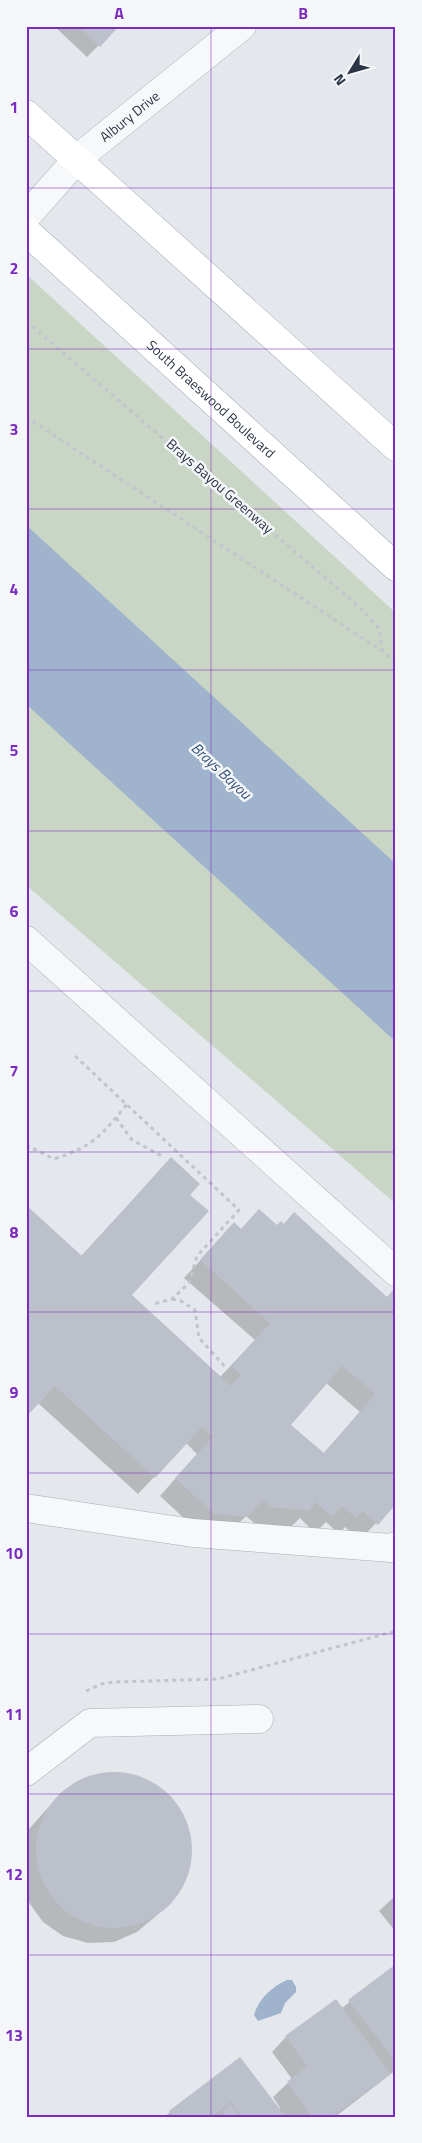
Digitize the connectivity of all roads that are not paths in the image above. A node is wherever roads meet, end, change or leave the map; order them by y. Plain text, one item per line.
1 (242, 26) edge
2 (26, 114) edge
3 (78, 158) junction
4 (26, 217) edge
5 (26, 231) edge
6 (396, 447) edge
7 (396, 567) edge
8 (26, 940) edge
9 (396, 1272) edge
10 (26, 1508) edge
11 (396, 1546) edge
12 (259, 1719) dead end
13 (26, 1772) edge

1 - 3 street, Albury Drive
2 - 3 main road
3 - 4 street, Albury Drive
3 - 6 main road
5 - 7 main road, South Braeswood Boulevard
8 - 9 street
10 - 11 street
12 - 13 street

